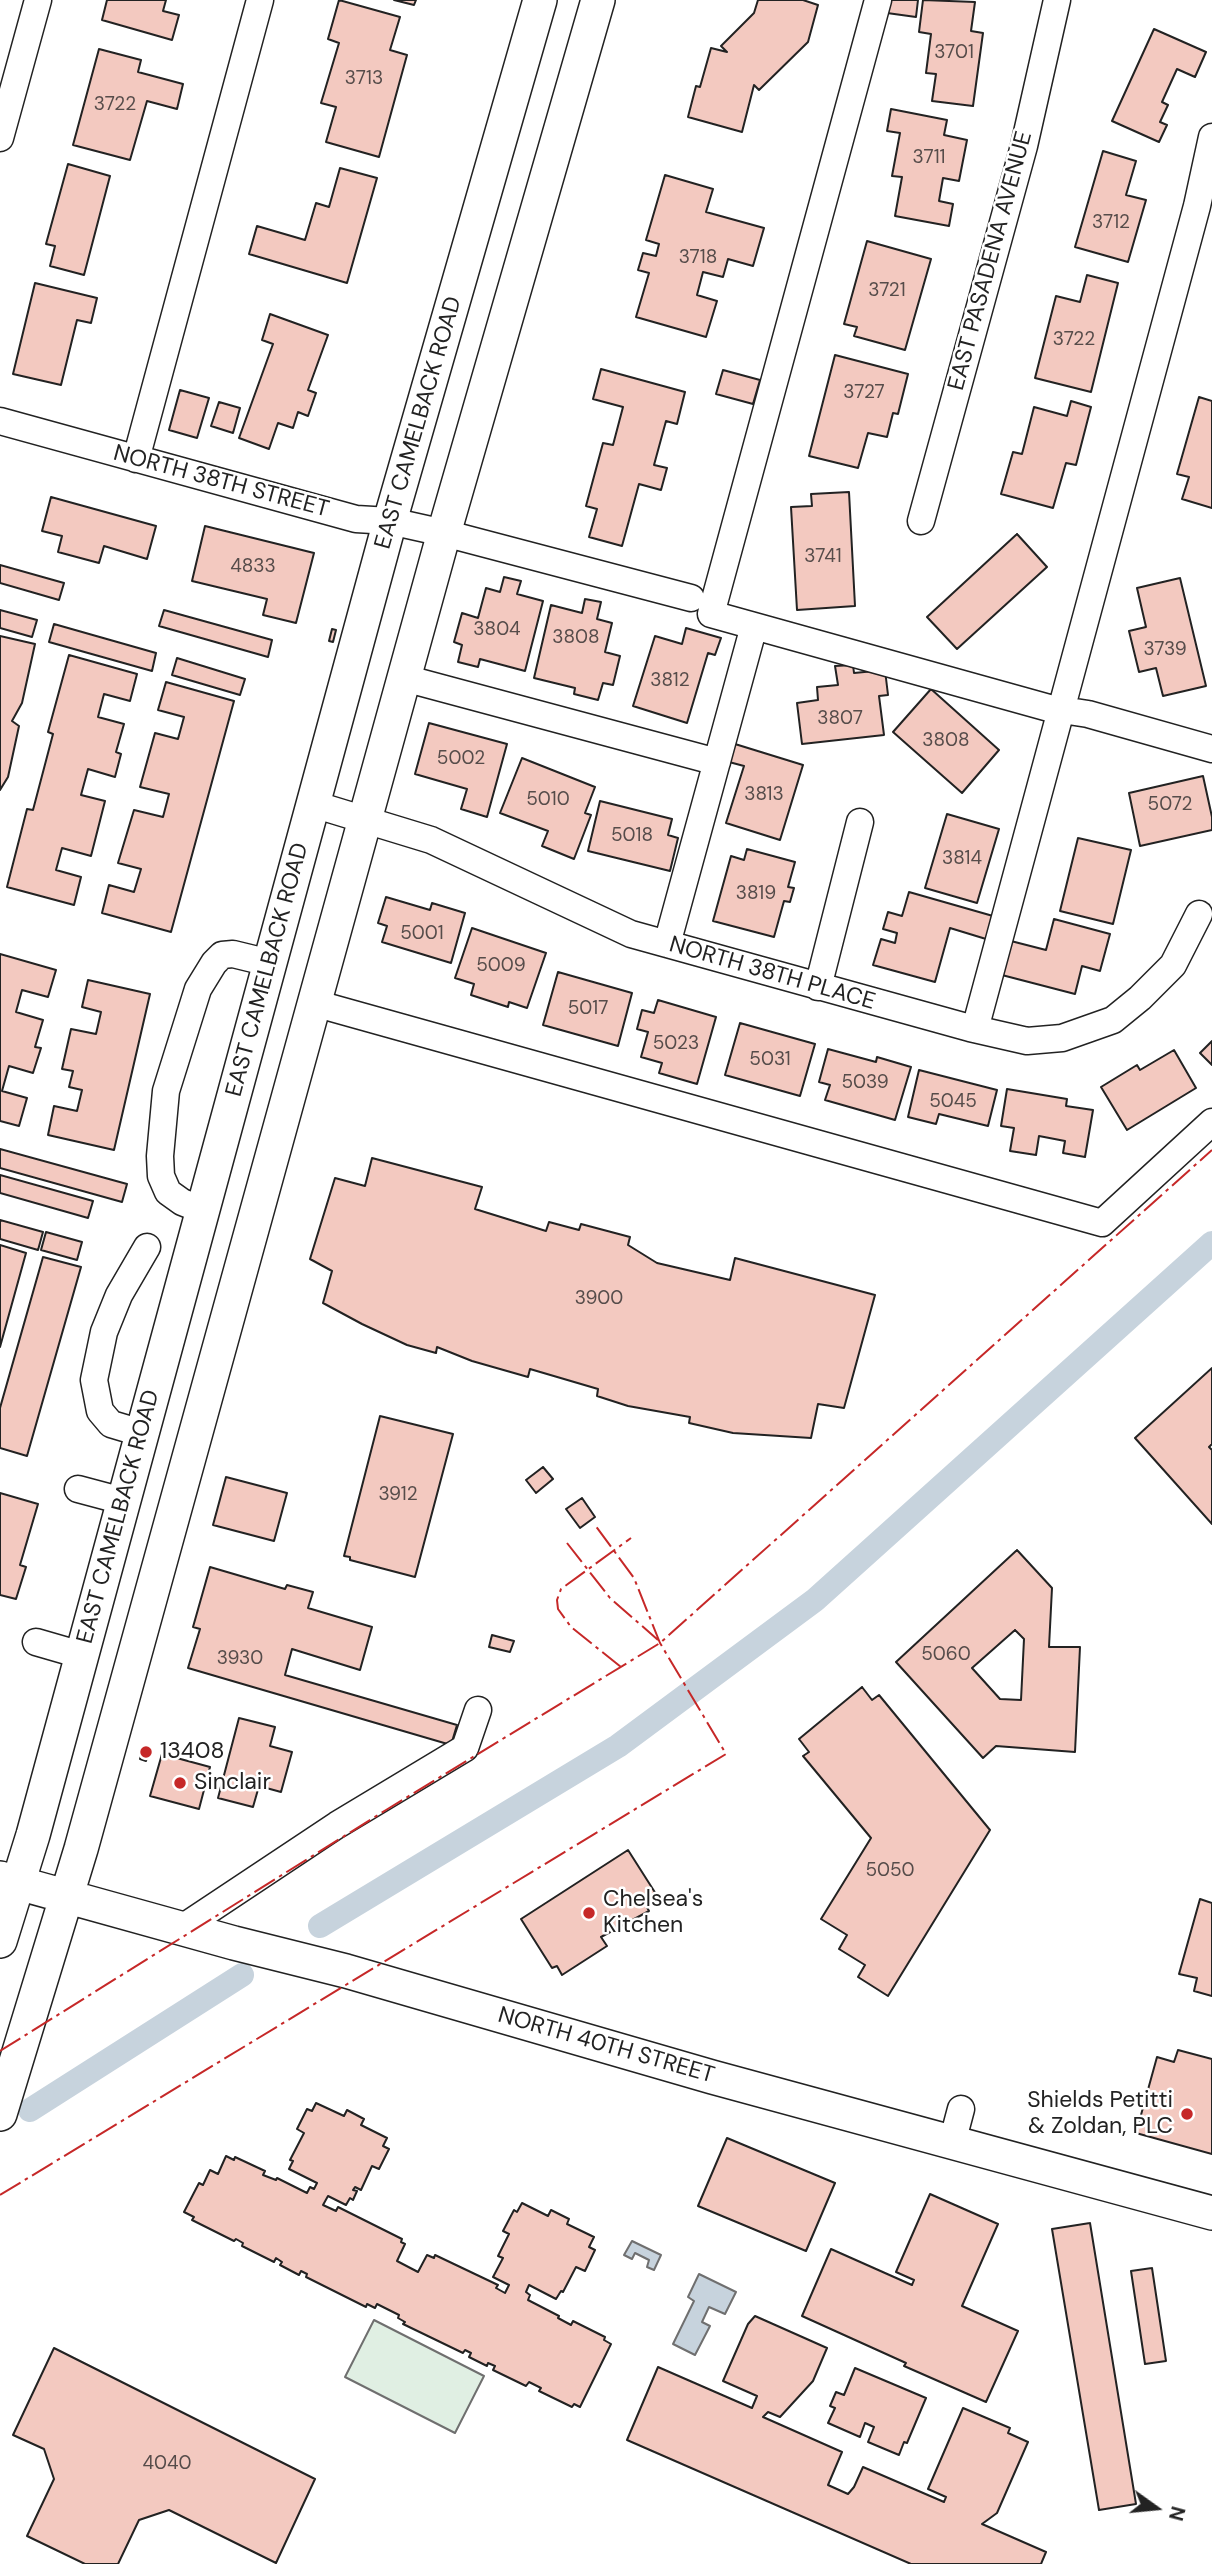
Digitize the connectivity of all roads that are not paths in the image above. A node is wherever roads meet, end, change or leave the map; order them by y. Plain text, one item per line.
1 (38, 0) edge
2 (260, 0) edge
3 (540, 0) edge
4 (598, 0) edge
5 (878, 0) edge
6 (1057, 0) edge
7 (1212, 137) edge
8 (0, 138) edge
9 (0, 421) edge
10 (136, 459) junction
11 (390, 521) junction
12 (921, 522) dead end
13 (444, 533) junction
14 (691, 598) dead end
15 (754, 626) junction
16 (404, 678) junction
17 (1060, 710) junction
18 (1212, 749) edge
19 (717, 762) junction
20 (313, 804) junction
21 (366, 819) junction
22 (860, 822) dead end
23 (1199, 914) dead end
24 (667, 944) junction
25 (270, 963) junction
26 (818, 987) junction
27 (314, 1003) junction
28 (975, 1029) junction
29 (1212, 1122) edge
30 (202, 1210) junction
31 (147, 1247) dead end
32 (189, 1258) junction
33 (239, 1276) junction
34 (142, 1433) junction
35 (78, 1489) dead end
36 (123, 1502) junction
37 (36, 1642) dead end
38 (81, 1655) junction
39 (478, 1710) dead end
40 (9, 1881) edge
41 (67, 1896) junction
42 (181, 1928) junction
43 (0, 1941) edge
44 (4, 2100) edge
45 (961, 2109) dead end
46 (952, 2143) junction
47 (1212, 2213) edge

1 - 8 street
2 - 10 street
3 - 11 main road, EAST CAMELBACK ROAD
4 - 13 main road
5 - 15 street
6 - 12 street, EAST PASADENA AVENUE
7 - 17 street
9 - 10 street, NORTH 38TH STREET
10 - 11 street, NORTH 38TH STREET
11 - 13 street, NORTH 38TH STREET
11 - 20 main road, EAST CAMELBACK ROAD
13 - 14 street
13 - 16 main road
15 - 17 street
15 - 19 street
16 - 19 street
16 - 21 main road
17 - 18 street
17 - 28 street
19 - 24 street
20 - 21 street, NORTH 38TH PLACE
20 - 25 main road, EAST CAMELBACK ROAD
21 - 24 street, NORTH 38TH PLACE
21 - 27 main road
22 - 26 street
23 - 28 street, NORTH 38TH PLACE
24 - 26 street, NORTH 38TH PLACE
25 - 30 main road, EAST CAMELBACK ROAD
25 - 30 street
26 - 28 street, NORTH 38TH PLACE
27 - 29 street
27 - 33 main road
30 - 32 main road, EAST CAMELBACK ROAD
31 - 34 street
32 - 33 main road
32 - 34 main road, EAST CAMELBACK ROAD
33 - 41 main road
34 - 36 main road, EAST CAMELBACK ROAD
35 - 36 street
36 - 38 main road, EAST CAMELBACK ROAD
37 - 38 street
38 - 40 main road, EAST CAMELBACK ROAD
39 - 42 street
40 - 41 main road, NORTH 40TH STREET
40 - 43 main road, EAST CAMELBACK ROAD
41 - 42 main road, NORTH 40TH STREET
41 - 44 main road
42 - 46 main road, NORTH 40TH STREET
45 - 46 street
46 - 47 main road, NORTH 40TH STREET

